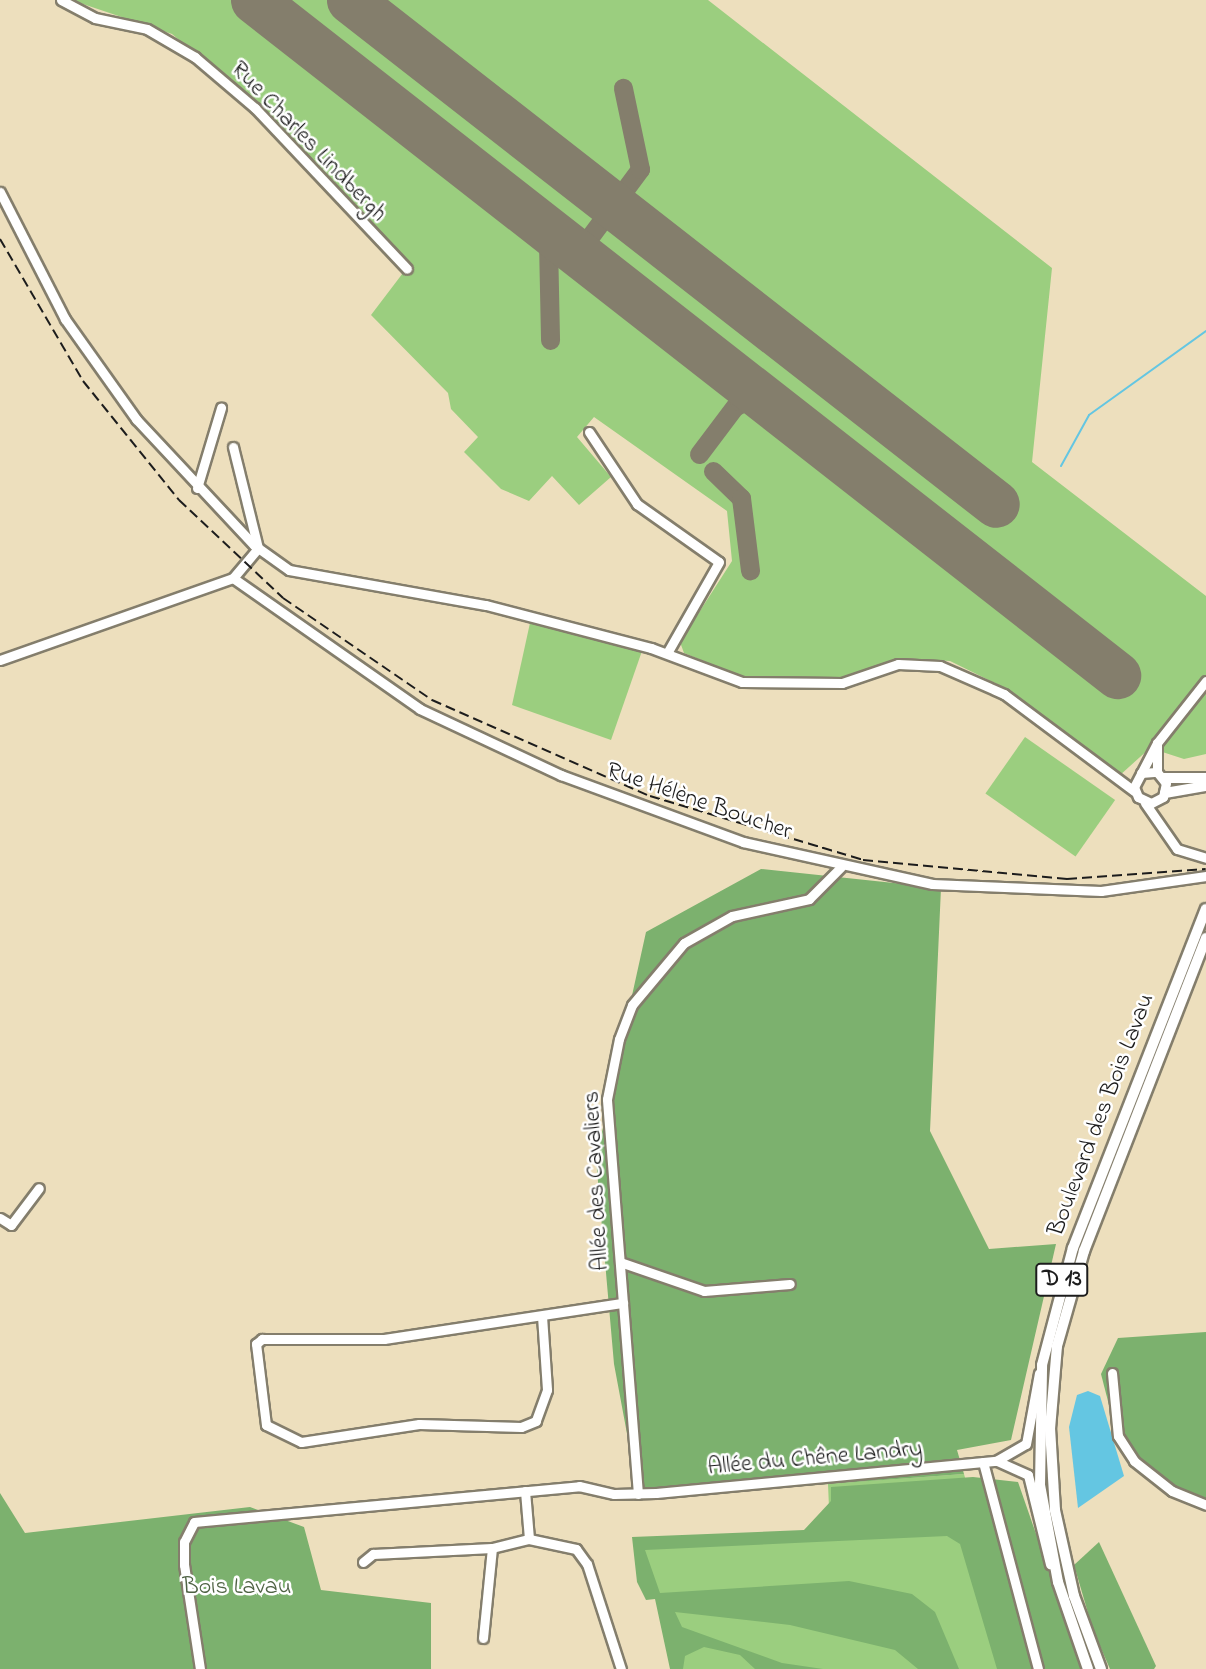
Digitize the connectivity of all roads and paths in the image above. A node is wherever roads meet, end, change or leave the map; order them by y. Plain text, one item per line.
1 (61, 0) edge
2 (0, 192) edge
3 (407, 269) dead end
4 (221, 408) dead end
5 (589, 432) dead end
6 (233, 447) dead end
7 (197, 488) junction
8 (258, 548) junction
9 (233, 578) junction
10 (667, 653) junction
11 (0, 660) edge
12 (1206, 681) edge
13 (1157, 743) junction
14 (1160, 775) junction
15 (1139, 776) junction
16 (1206, 778) edge
17 (1119, 781) junction
18 (1206, 786) edge
19 (1134, 791) junction
20 (1161, 798) junction
21 (1145, 803) junction
22 (1158, 825) junction
23 (1206, 858) edge
24 (841, 867) junction
25 (1206, 876) edge
26 (1206, 909) edge
27 (1206, 938) edge
28 (39, 1188) dead end
29 (0, 1218) edge
30 (620, 1262) junction
31 (790, 1284) dead end
32 (623, 1303) junction
33 (542, 1316) junction
34 (1042, 1365) junction
35 (1112, 1373) dead end
36 (996, 1461) junction
37 (983, 1462) junction
38 (525, 1491) junction
39 (638, 1494) junction
40 (1206, 1505) edge
41 (529, 1539) junction
42 (492, 1548) junction
43 (363, 1562) dead end
44 (1058, 1582) junction
45 (483, 1638) dead end
46 (200, 1669) edge
47 (621, 1669) edge
48 (1038, 1669) edge
49 (1088, 1669) edge
50 (1101, 1669) edge

1 - 3 street, Rue Charles Lindbergh
2 - 7 street
4 - 7 street
5 - 10 street
6 - 8 street
7 - 8 street
8 - 9 street
8 - 10 street
9 - 11 street
9 - 24 street, Rue Hélène Boucher
10 - 17 street
12 - 13 street
13 - 14 street
13 - 15 street
14 - 15 street
14 - 16 main road
14 - 20 street
15 - 17 street
15 - 19 street
17 - 19 street
18 - 20 main road
19 - 21 street
20 - 21 street
20 - 22 street
21 - 22 street
22 - 23 street
24 - 25 street, Rue Hélène Boucher
24 - 30 street, Allée des Cavaliers
26 - 34 main road, Boulevard des Bois Lavau / D 13
27 - 50 main road, Boulevard des Bois Lavau / D 13
28 - 29 street
30 - 31 street
30 - 32 street, Allée des Cavaliers
32 - 33 street
32 - 39 street, Allée des Cavaliers
33 - 33 street
34 - 36 street, Allée du Chêne Landry
34 - 44 main road, Boulevard des Bois Lavau / D 13
35 - 40 street
36 - 37 street, Allée du Chêne Landry
36 - 44 street, Allée du Chêne Landry
37 - 39 street, Allée du Chêne Landry
37 - 48 street
38 - 39 street, Allée du Chêne Landry
38 - 41 street
38 - 46 street, Allée du Chêne Landry
41 - 42 street
41 - 47 street
42 - 43 street
42 - 45 street
44 - 49 main road, Boulevard des Bois Lavau / D 13

